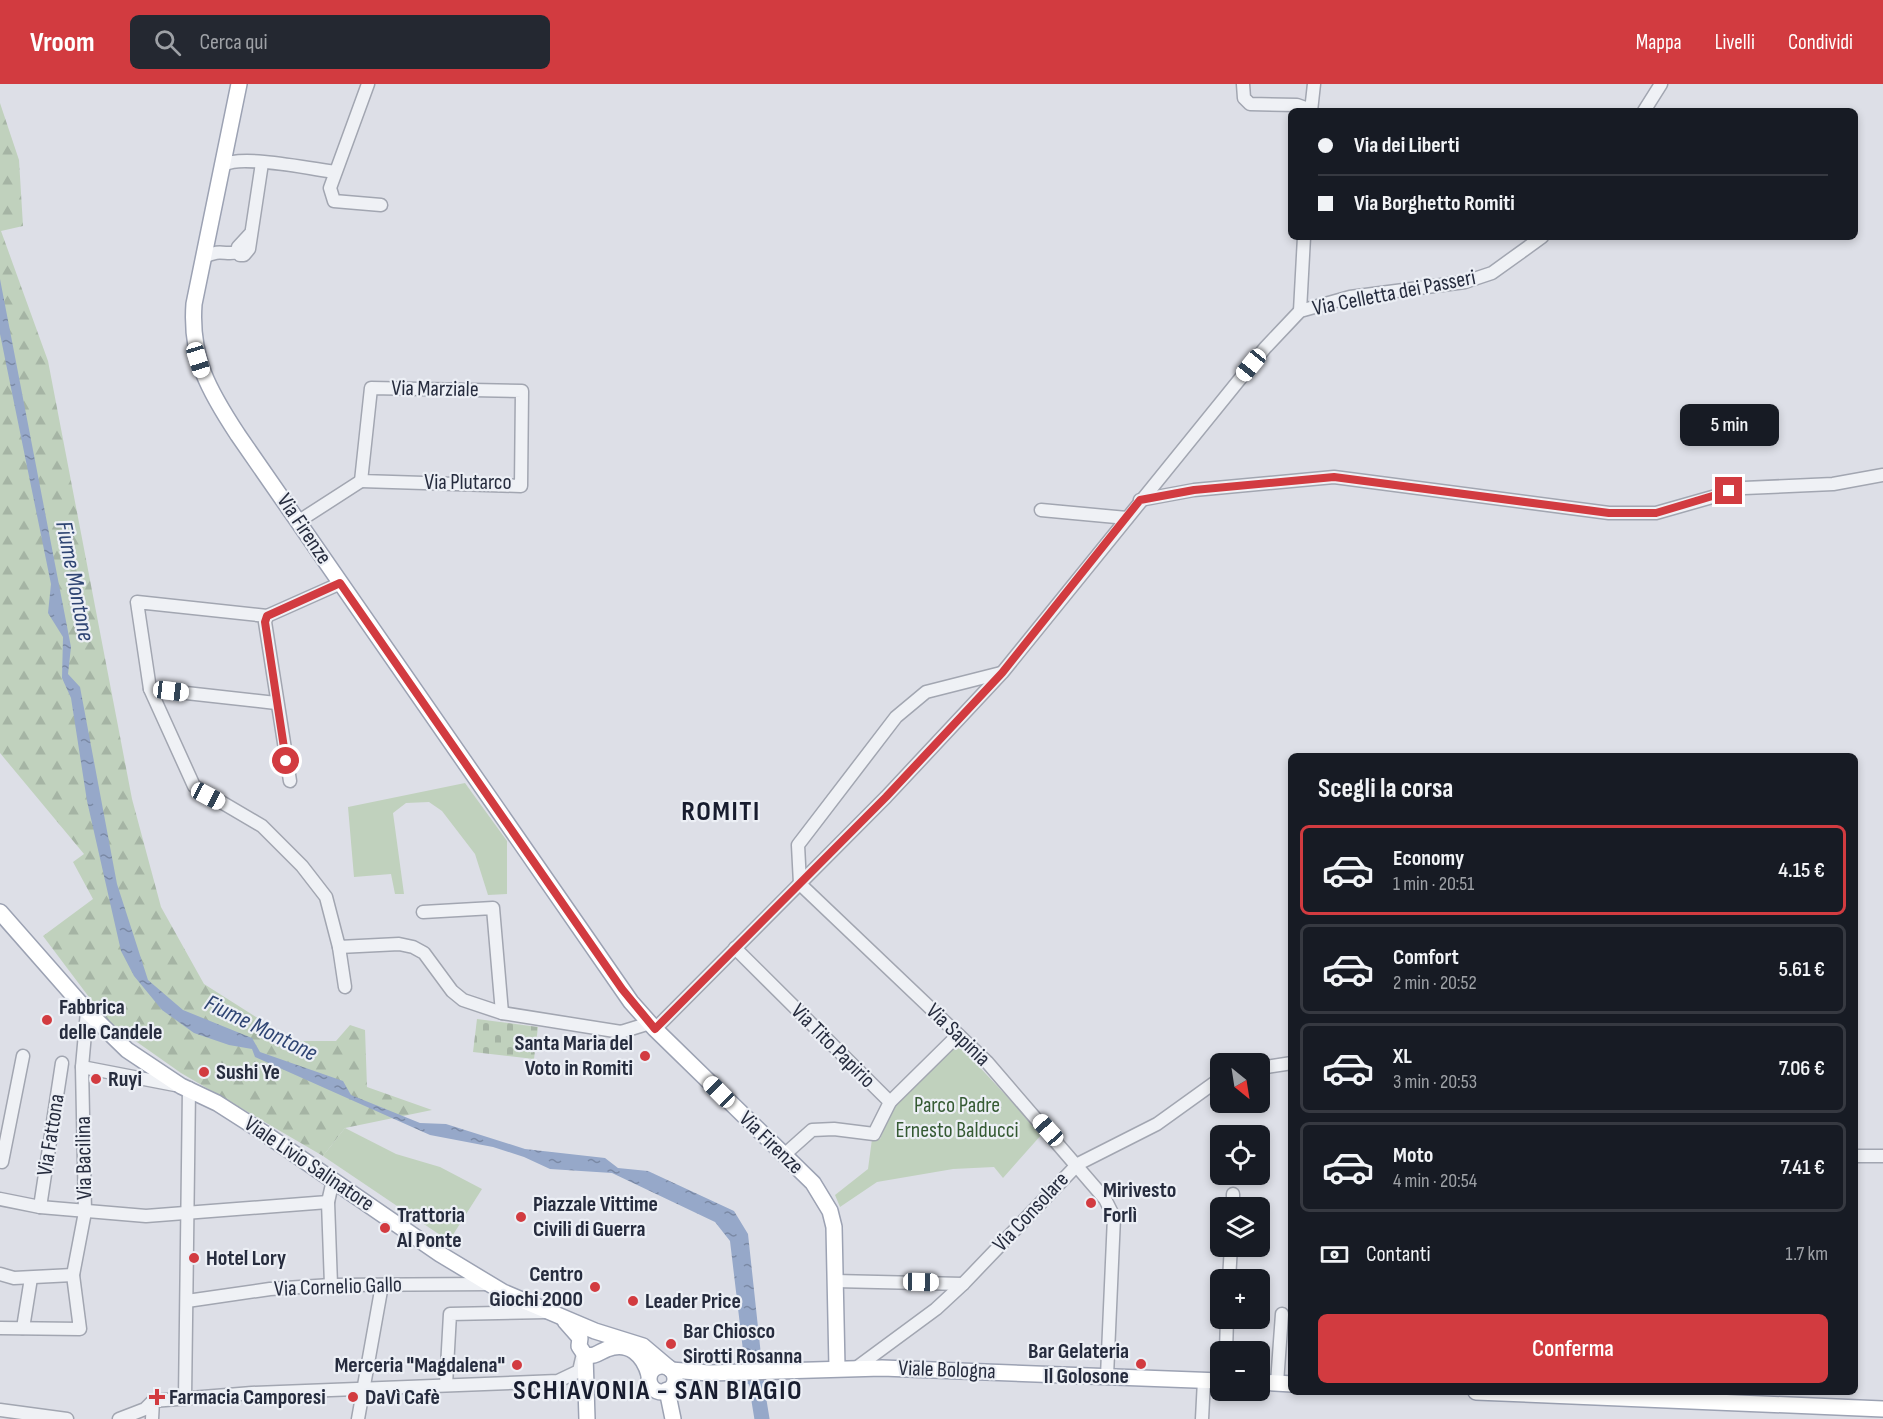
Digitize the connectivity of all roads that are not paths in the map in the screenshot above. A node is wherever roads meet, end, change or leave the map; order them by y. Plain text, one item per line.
1 (239, 84) edge
2 (368, 84) edge
3 (1243, 84) edge
4 (1314, 84) edge
5 (1661, 84) edge
6 (1305, 108) edge
7 (1311, 108) edge
8 (1646, 108) edge
9 (228, 144) junction
10 (247, 160) junction
11 (262, 163) junction
12 (224, 165) junction
13 (335, 172) junction
14 (381, 205) dead end
15 (1304, 240) edge
16 (1538, 240) edge
17 (204, 257) junction
18 (1300, 311) junction
19 (522, 391) joint
20 (1883, 475) edge
21 (361, 481) junction
22 (1140, 500) junction
23 (1041, 510) dead end
24 (1127, 518) junction
25 (298, 521) junction
26 (340, 583) junction
27 (267, 616) junction
28 (1002, 673) junction
29 (150, 689) junction
30 (276, 703) junction
31 (290, 781) dead end
32 (800, 884) junction
33 (0, 912) edge
34 (423, 912) dead end
35 (339, 947) junction
36 (735, 948) junction
37 (345, 987) dead end
38 (87, 1011) junction
39 (502, 1013) junction
40 (653, 1026) junction
41 (958, 1035) junction
42 (23, 1056) dead end
43 (62, 1063) dead end
44 (1288, 1064) edge
45 (1270, 1066) edge
46 (82, 1067) junction
47 (1210, 1086) edge
48 (185, 1087) junction
49 (890, 1102) junction
50 (784, 1155) junction
51 (1858, 1156) edge
52 (1883, 1156) edge
53 (1078, 1164) junction
54 (1, 1165) edge
55 (333, 1180) junction
56 (0, 1199) edge
57 (328, 1202) junction
58 (40, 1208) junction
59 (85, 1212) junction
60 (187, 1215) junction
61 (0, 1274) edge
62 (73, 1275) junction
63 (31, 1278) junction
64 (835, 1281) junction
65 (490, 1284) junction
66 (963, 1284) junction
67 (331, 1285) junction
68 (382, 1285) junction
69 (187, 1301) junction
70 (554, 1314) junction
71 (1282, 1314) dead end
72 (0, 1328) edge
73 (23, 1328) junction
74 (595, 1331) junction
75 (582, 1348) junction
76 (837, 1367) junction
77 (856, 1368) junction
78 (670, 1369) junction
79 (713, 1373) junction
80 (649, 1375) junction
81 (1107, 1376) junction
82 (1204, 1380) junction
83 (1210, 1380) edge
84 (1284, 1383) edge
85 (446, 1386) junction
86 (361, 1390) junction
87 (669, 1392) junction
88 (1548, 1395) edge
89 (185, 1399) junction
90 (153, 1401) junction
91 (1883, 1409) edge
92 (3, 1413) edge
93 (67, 1419) edge
94 (119, 1419) edge
95 (152, 1419) edge
96 (358, 1419) edge
97 (587, 1419) edge
98 (673, 1419) edge
99 (1202, 1419) edge

1 - 9 main road, Via Firenze
2 - 13 street
3 - 6 street
4 - 7 street
5 - 8 street
9 - 10 street
9 - 12 main road, Via Firenze
10 - 11 street
10 - 12 street
11 - 13 street
11 - 17 street
12 - 17 main road, Via Firenze
13 - 14 street
15 - 18 street
16 - 18 street, Via Celletta dei Passeri
17 - 25 main road, Via Firenze
18 - 22 street, Via Celletta dei Passeri
19 - 21 street, Via Marziale
19 - 21 street, Via Plutarco
20 - 22 street
21 - 25 street
22 - 24 street, Via Celletta dei Passeri
23 - 24 street
24 - 28 street, Via Celletta dei Passeri
25 - 26 main road, Via Firenze
26 - 27 street
26 - 40 main road, Via Firenze
27 - 29 street
27 - 30 street
28 - 32 street, Via Celletta dei Passeri
28 - 32 street
29 - 30 street
29 - 35 street
30 - 31 street
32 - 36 street, Via Celletta dei Passeri
32 - 41 street, Via Sapinia
33 - 38 main road, Viale Livio Salinatore
34 - 39 street
35 - 37 street
35 - 39 street
36 - 40 street, Via Celletta dei Passeri
36 - 49 street, Via Tito Papirio
38 - 46 street
38 - 48 main road, Viale Livio Salinatore
39 - 40 street
40 - 50 main road, Via Firenze
41 - 49 street, Via Tito Papirio
41 - 53 street, Via Sapinia
42 - 54 street
43 - 58 street, Via Fattona
44 - 45 street
46 - 48 street, Viale Livio Salinatore
46 - 59 street, Via Bacilina
47 - 53 street, Via Consolare
48 - 55 main road, Viale Livio Salinatore
48 - 60 street
49 - 50 street
50 - 64 main road, Via Firenze
51 - 52 street
53 - 66 street, Via Consolare
53 - 81 street, Via Sapinia
55 - 57 street
55 - 65 main road, Viale Livio Salinatore
56 - 58 street
57 - 60 street
57 - 67 street
58 - 59 street
59 - 60 street
59 - 62 street, Via Bacilina
60 - 69 street
61 - 63 street
62 - 63 street
62 - 73 street, Via Bacilina
63 - 73 street
64 - 66 street
64 - 76 main road, Via Firenze
65 - 68 street, Via Cornelio Gallo
65 - 70 main road, Viale Livio Salinatore
66 - 77 street, Via Consolare
67 - 68 street, Via Cornelio Gallo
67 - 69 street, Via Cornelio Gallo
68 - 86 street
69 - 89 street
70 - 74 main road, Viale Livio Salinatore
70 - 75 main road
70 - 85 street
71 - 84 street
72 - 73 street
74 - 75 main road
74 - 78 main road, Viale Livio Salinatore
75 - 80 main road
75 - 85 street
75 - 97 main road
76 - 77 main road, Viale Bologna
76 - 79 main road, Viale Bologna
77 - 81 main road, Viale Bologna
78 - 79 main road, Viale Bologna
78 - 80 main road
78 - 87 main road
79 - 87 main road, Viale Bologna
80 - 87 main road
81 - 82 main road, Viale Bologna
82 - 83 main road, Viale Bologna
82 - 99 street
85 - 86 street
86 - 89 street
86 - 96 street
87 - 98 main road
88 - 91 main road
89 - 90 street
90 - 94 street
90 - 95 street
92 - 93 street

